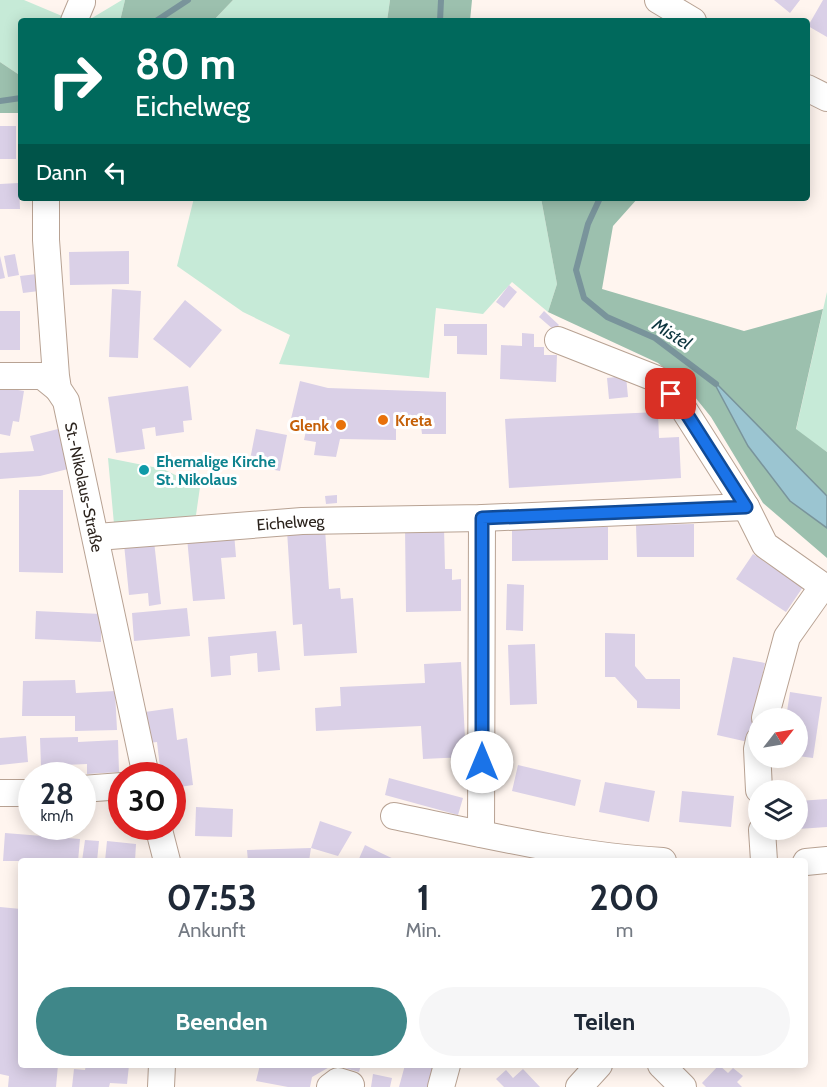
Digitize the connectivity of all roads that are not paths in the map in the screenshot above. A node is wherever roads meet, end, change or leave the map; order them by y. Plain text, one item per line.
1 (658, 0) edge
2 (688, 18) edge
3 (810, 90) edge
4 (827, 98) edge
5 (46, 201) edge
6 (558, 340) dead end
7 (0, 376) edge
8 (58, 389) junction
9 (746, 507) junction
10 (482, 518) junction
11 (97, 537) junction
12 (825, 587) edge
13 (768, 708) edge
14 (143, 762) edge
15 (0, 793) edge
16 (18, 793) edge
17 (394, 816) dead end
18 (481, 834) junction
19 (162, 840) edge
20 (763, 840) edge
21 (543, 853) edge
22 (166, 858) edge
23 (618, 858) edge
24 (764, 858) edge
25 (827, 860) edge
26 (808, 862) edge
27 (162, 1068) edge
28 (446, 1068) edge
29 (664, 1068) edge
30 (161, 1087) edge
31 (441, 1087) edge
32 (683, 1087) edge

1 - 2 street
3 - 4 street
5 - 8 street, St.-Nikolaus-Straße
6 - 9 street
7 - 8 street
8 - 11 street, St.-Nikolaus-Straße
9 - 10 street, Eichelweg
9 - 12 street
10 - 11 street, Eichelweg
10 - 18 street
11 - 14 street, St.-Nikolaus-Straße
12 - 13 street
15 - 16 street
17 - 18 street
18 - 21 street
19 - 22 street
20 - 24 street
21 - 23 street
25 - 26 street
27 - 30 street
28 - 31 street
29 - 32 street

